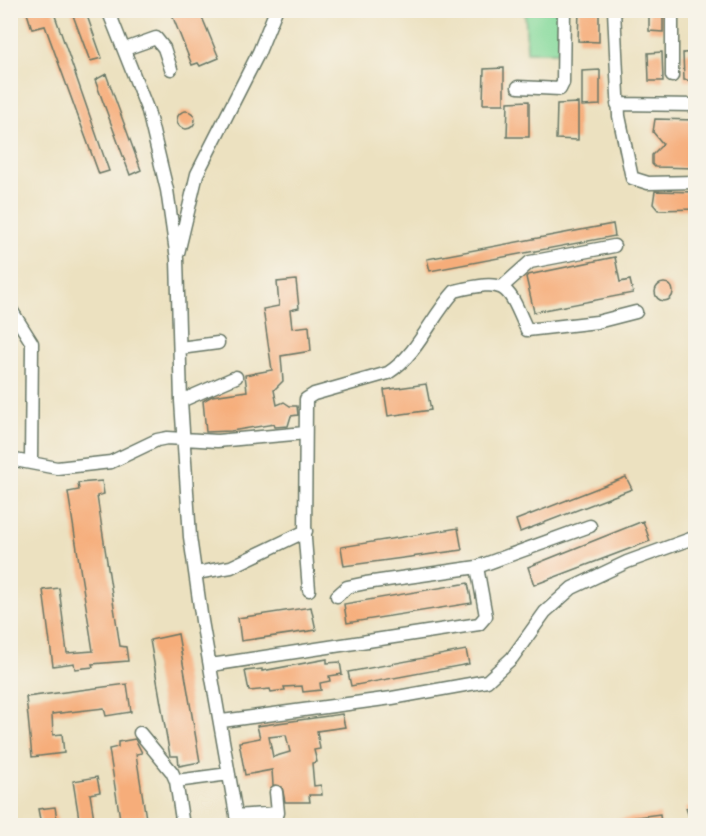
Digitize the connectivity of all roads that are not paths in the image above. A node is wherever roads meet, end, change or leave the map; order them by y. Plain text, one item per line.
1 (108, 10) edge
2 (276, 10) edge
3 (564, 10) edge
4 (614, 10) edge
5 (672, 10) edge
6 (124, 49) junction
7 (171, 69) dead end
8 (672, 76) dead end
9 (518, 87) dead end
10 (617, 104) junction
11 (695, 105) edge
12 (696, 182) edge
13 (614, 246) dead end
14 (177, 259) junction
15 (502, 287) junction
16 (10, 308) edge
17 (636, 312) dead end
18 (218, 343) dead end
19 (180, 348) junction
20 (236, 377) dead end
21 (181, 401) junction
22 (305, 433) junction
23 (184, 438) junction
24 (10, 459) edge
25 (31, 463) junction
26 (590, 526) dead end
27 (306, 531) junction
28 (696, 537) edge
29 (477, 567) junction
30 (196, 573) junction
31 (309, 590) dead end
32 (337, 596) dead end
33 (211, 665) junction
34 (222, 721) junction
35 (140, 733) dead end
36 (229, 774) junction
37 (176, 781) junction
38 (276, 792) dead end
39 (237, 821) edge
40 (183, 825) edge

1 - 6 street
2 - 14 street
3 - 9 street
4 - 10 street
5 - 8 street
6 - 7 street
6 - 14 street
10 - 11 street
10 - 12 street
13 - 15 street
14 - 19 street
15 - 17 street
15 - 22 street
16 - 25 street
18 - 19 street
19 - 21 street
20 - 21 street
21 - 23 street
22 - 23 street
22 - 27 street
23 - 25 street
23 - 30 street
24 - 25 street
26 - 29 street
27 - 30 street
27 - 31 street
28 - 34 street
29 - 32 street
29 - 33 street
30 - 33 street
33 - 34 street
34 - 36 street
35 - 37 street
36 - 37 street
36 - 39 street
37 - 40 street
38 - 39 street

